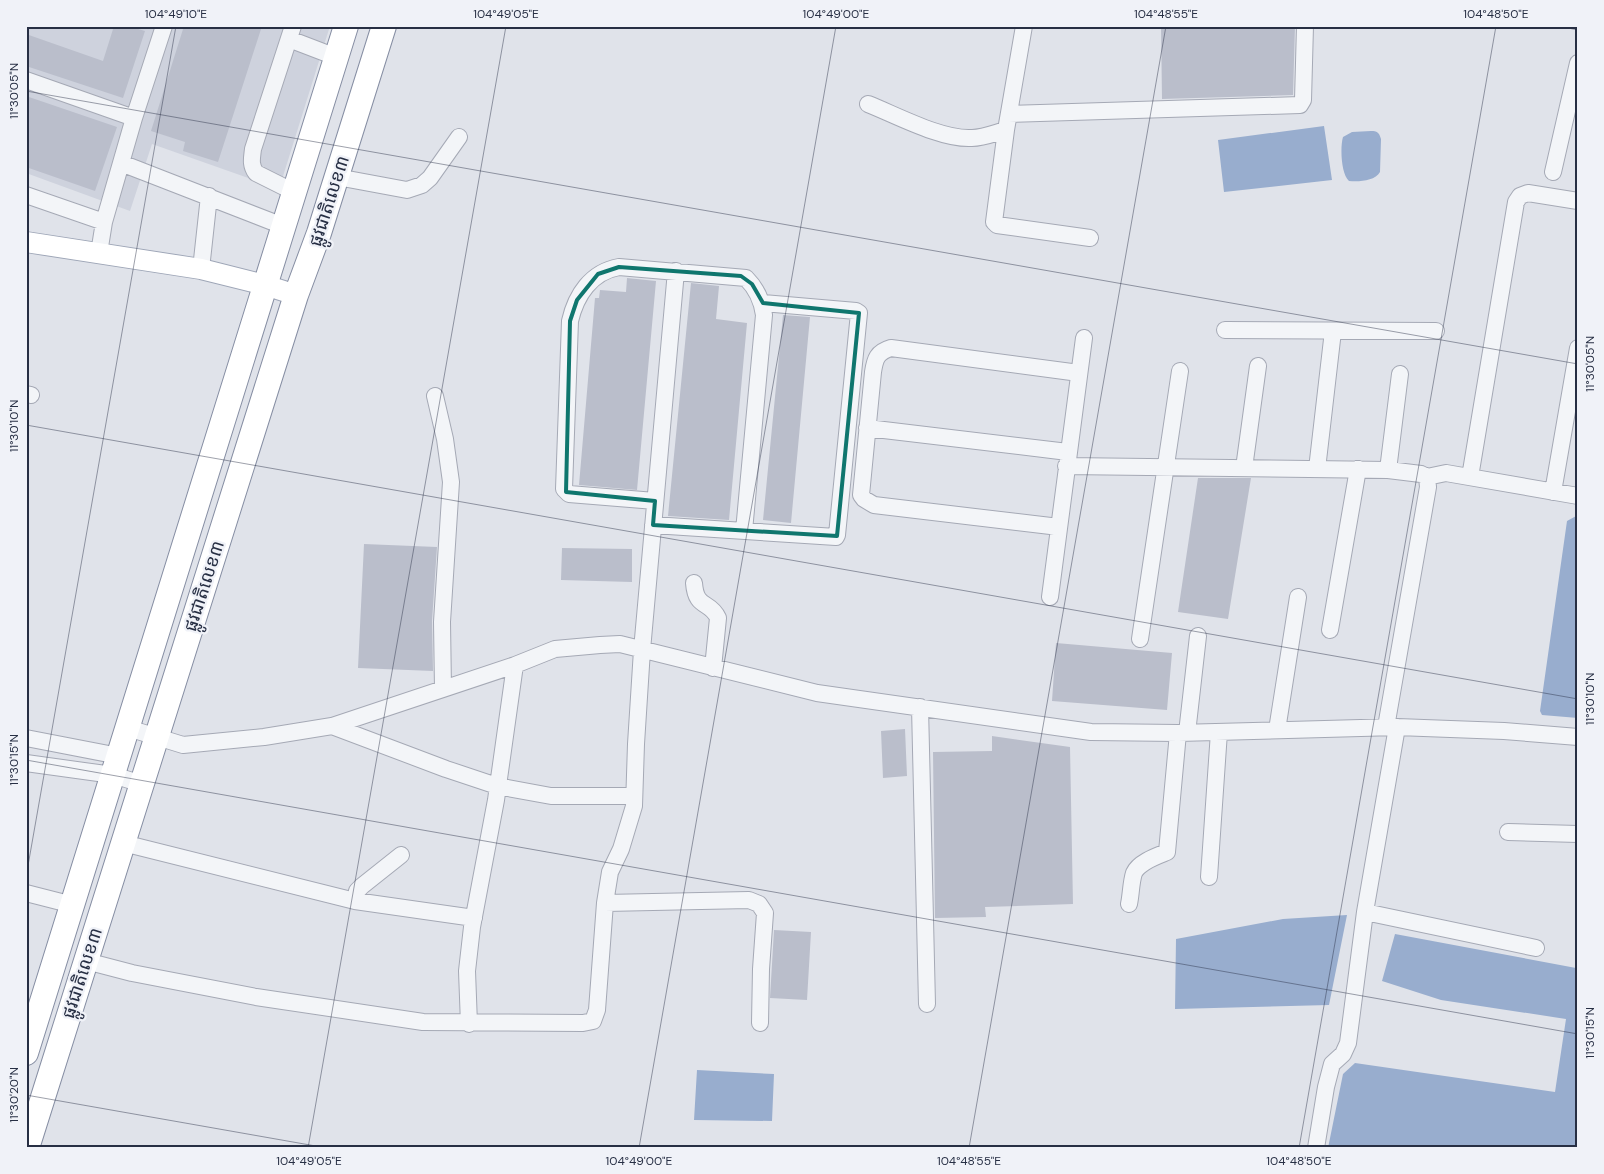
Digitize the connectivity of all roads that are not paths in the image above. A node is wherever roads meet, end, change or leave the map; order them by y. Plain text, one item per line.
1 (164, 26) edge
2 (346, 26) edge
3 (384, 26) edge
4 (1024, 26) edge
5 (1305, 26) edge
6 (291, 33) edge
7 (336, 57) junction
8 (1578, 63) edge
9 (26, 80) edge
10 (868, 104) dead end
11 (1010, 114) junction
12 (134, 118) junction
13 (1006, 130) junction
14 (459, 136) dead end
15 (121, 163) junction
16 (1553, 172) dead end
17 (337, 177) junction
18 (294, 192) junction
19 (26, 195) edge
20 (209, 196) junction
21 (1578, 201) edge
22 (104, 222) junction
23 (283, 226) junction
24 (1090, 238) dead end
25 (26, 242) edge
26 (99, 253) junction
27 (201, 269) junction
28 (676, 271) junction
29 (265, 285) junction
30 (296, 295) junction
31 (763, 303) junction
32 (1225, 330) dead end
33 (1333, 330) junction
34 (1436, 330) dead end
35 (1084, 338) dead end
36 (1578, 348) edge
37 (1258, 366) dead end
38 (1180, 371) dead end
39 (1079, 373) junction
40 (1400, 374) dead end
41 (435, 396) dead end
42 (867, 428) junction
43 (1067, 459) junction
44 (1166, 467) junction
45 (1244, 468) junction
46 (1317, 469) junction
47 (1358, 469) junction
48 (1388, 470) junction
49 (1426, 477) junction
50 (1470, 477) junction
51 (1553, 492) junction
52 (1578, 496) edge
53 (656, 502) junction
54 (653, 525) junction
55 (1058, 526) junction
56 (744, 531) junction
57 (694, 583) dead end
58 (1050, 597) dead end
59 (1298, 597) dead end
60 (1330, 630) dead end
61 (1198, 636) dead end
62 (1140, 639) dead end
63 (642, 650) junction
64 (515, 665) junction
65 (713, 668) junction
66 (443, 689) junction
67 (920, 707) junction
68 (332, 726) junction
69 (1392, 727) junction
70 (128, 728) junction
71 (1277, 730) junction
72 (1219, 732) junction
73 (1183, 733) junction
74 (156, 736) junction
75 (1578, 737) edge
76 (26, 738) edge
77 (26, 764) edge
78 (116, 766) junction
79 (142, 784) junction
80 (497, 786) junction
81 (634, 796) junction
82 (1508, 832) dead end
83 (1578, 834) edge
84 (123, 842) junction
85 (401, 855) dead end
86 (1209, 877) dead end
87 (26, 893) edge
88 (355, 901) junction
89 (605, 903) junction
90 (1129, 904) dead end
91 (73, 905) junction
92 (1365, 912) junction
93 (474, 918) junction
94 (1536, 948) dead end
95 (86, 961) junction
96 (927, 1004) dead end
97 (32, 1013) edge
98 (760, 1023) dead end
99 (469, 1024) junction
100 (26, 1053) edge
101 (27, 1148) edge
102 (1316, 1148) edge

1 - 12 street
2 - 7 highway, ផ្លូវជាតិលេខ៣
3 - 17 highway, ផ្លូវជាតិលេខ៣
4 - 11 street
5 - 11 street
6 - 7 street
6 - 18 street
7 - 18 highway, ផ្លូវជាតិលេខ៣
8 - 16 street
9 - 12 street
10 - 13 street
11 - 13 street
12 - 15 street
13 - 24 street
14 - 17 street
15 - 20 street
15 - 22 street
17 - 30 highway, ផ្លូវជាតិលេខ៣
18 - 23 highway, ផ្លូវជាតិលេខ៣
19 - 22 street
20 - 23 street
20 - 27 street
21 - 50 street
22 - 26 street
23 - 29 highway, ផ្លូវជាតិលេខ៣
25 - 26 main road
26 - 27 main road
27 - 29 main road
28 - 31 street
28 - 53 street
28 - 53 street
29 - 30 main road
29 - 70 highway, ផ្លូវជាតិលេខ៣
30 - 74 highway, ផ្លូវជាតិលេខ៣
31 - 56 street
31 - 56 street
32 - 33 street
33 - 34 street
33 - 46 street
35 - 39 street
36 - 51 street
37 - 45 street
38 - 44 street
39 - 42 street
39 - 43 street
40 - 48 street
41 - 66 street
42 - 43 street
42 - 55 street
43 - 44 street
43 - 55 street
44 - 45 street
44 - 62 street
45 - 46 street
46 - 47 street
47 - 48 street
47 - 60 street
48 - 49 street
49 - 50 street
49 - 69 street
50 - 51 street
51 - 52 street
53 - 54 street
54 - 56 street
54 - 63 street
55 - 58 street
57 - 65 street
59 - 71 street
61 - 73 street
63 - 64 street
63 - 65 street
63 - 81 street
64 - 66 street
64 - 80 street
65 - 67 street
66 - 68 street
67 - 73 street
67 - 96 street
68 - 74 street
68 - 80 street
69 - 71 street
69 - 75 street
69 - 92 street
70 - 74 street
70 - 78 highway, ផ្លូវជាតិលេខ៣
71 - 72 street
72 - 73 street
72 - 86 street
73 - 90 street
74 - 79 highway, ផ្លូវជាតិលេខ៣
76 - 78 street
77 - 78 street
78 - 79 street
78 - 91 highway, ផ្លូវជាតិលេខ៣
79 - 84 highway, ផ្លូវជាតិលេខ៣
80 - 81 street
80 - 93 street
81 - 89 street
82 - 83 street
84 - 88 street
84 - 95 highway, ផ្លូវជាតិលេខ៣
85 - 88 street
87 - 91 street
88 - 93 street
89 - 98 street
89 - 99 street
91 - 97 highway, ផ្លូវជាតិលេខ៣
92 - 94 street
92 - 102 street
93 - 99 street
95 - 99 street
95 - 101 highway, ផ្លូវជាតិលេខ៣
97 - 100 highway, ផ្លូវជាតិលេខ៣

